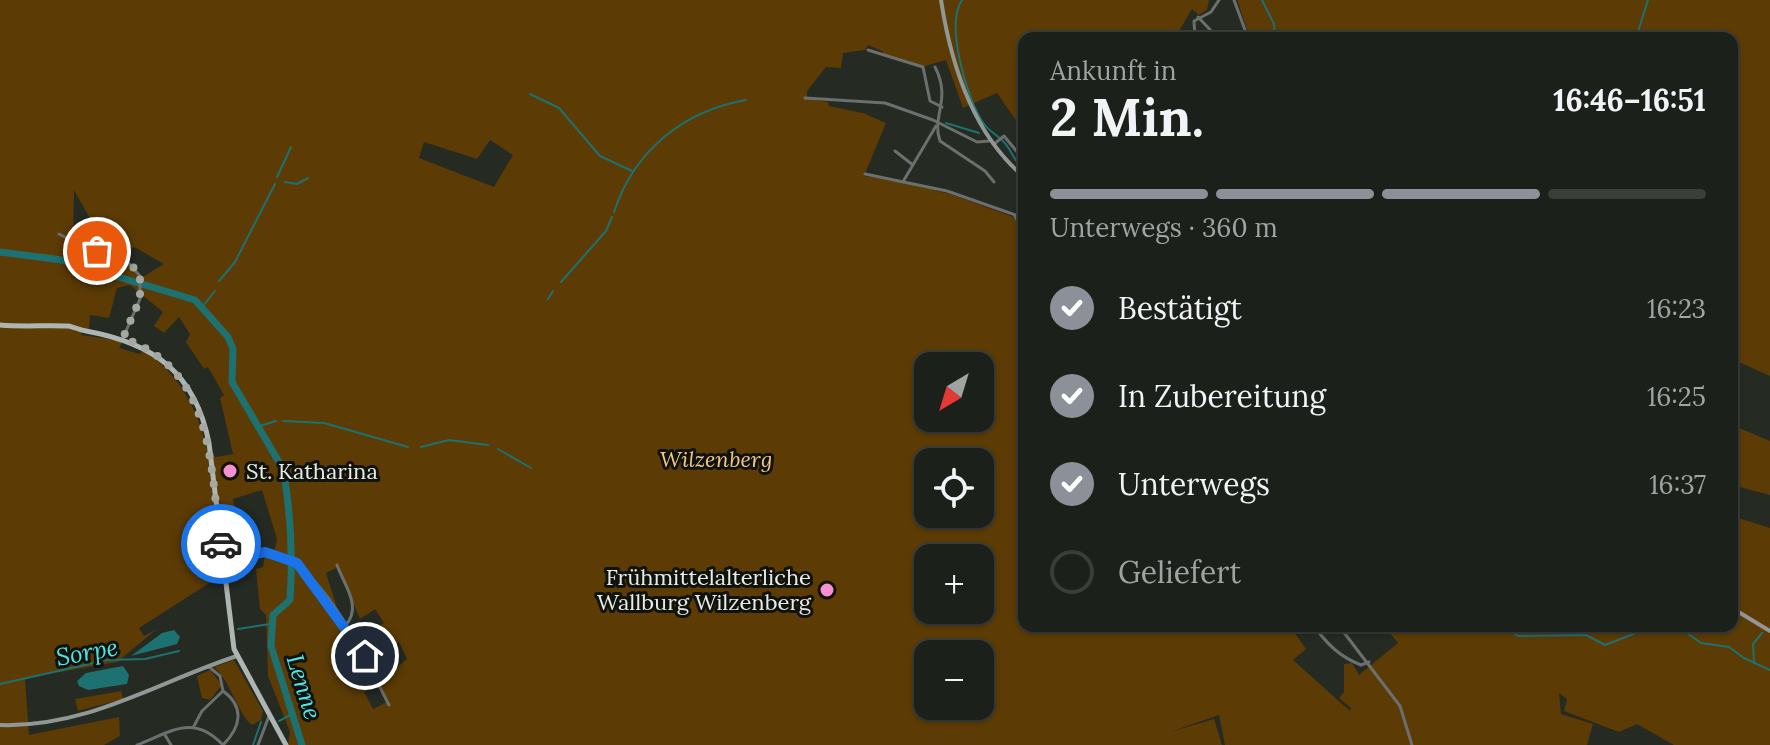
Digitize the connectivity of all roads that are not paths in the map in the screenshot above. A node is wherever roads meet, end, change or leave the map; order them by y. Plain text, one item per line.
1 (941, 0) edge
2 (1219, 0) edge
3 (1234, 0) edge
4 (1198, 17) junction
5 (1194, 32) edge
6 (1212, 32) edge
7 (1246, 32) edge
8 (868, 50) dead end
9 (935, 67) dead end
10 (805, 98) dead end
11 (942, 107) junction
12 (939, 123) junction
13 (991, 143) junction
14 (895, 151) dead end
15 (1018, 155) edge
16 (913, 165) junction
17 (1018, 171) edge
18 (865, 174) dead end
19 (904, 180) junction
20 (994, 182) dead end
21 (1015, 216) junction
22 (1018, 217) edge
23 (1018, 221) edge
24 (59, 234) dead end
25 (0, 325) edge
26 (123, 338) junction
27 (224, 561) junction
28 (337, 565) dead end
29 (1738, 612) edge
30 (345, 626) junction
31 (1770, 631) edge
32 (1319, 632) edge
33 (1344, 632) edge
34 (237, 656) junction
35 (1369, 662) junction
36 (208, 666) junction
37 (223, 691) junction
38 (389, 705) dead end
39 (269, 716) junction
40 (0, 725) edge
41 (194, 726) junction
42 (165, 734) junction
43 (137, 745) edge
44 (171, 745) edge
45 (223, 745) edge
46 (258, 745) edge
47 (286, 745) edge
48 (1412, 745) edge

1 - 13 main road
2 - 4 street
3 - 7 street
4 - 5 street
4 - 6 street
8 - 11 street
9 - 11 street
10 - 12 street
11 - 12 street
12 - 13 street
12 - 16 street
12 - 20 street
13 - 15 street
13 - 17 main road
14 - 16 street
16 - 19 street
18 - 19 street
19 - 21 street
21 - 22 street
21 - 23 street
24 - 26 street
25 - 26 main road
26 - 27 main road
27 - 30 street
27 - 34 main road
28 - 30 street
29 - 31 main road
30 - 38 street
32 - 35 street
33 - 35 street
34 - 36 main road
34 - 39 main road
35 - 48 street
36 - 37 street
36 - 40 main road
37 - 41 street
37 - 45 street
39 - 46 street
39 - 47 main road
41 - 42 street
41 - 45 street
42 - 43 street
42 - 44 street

